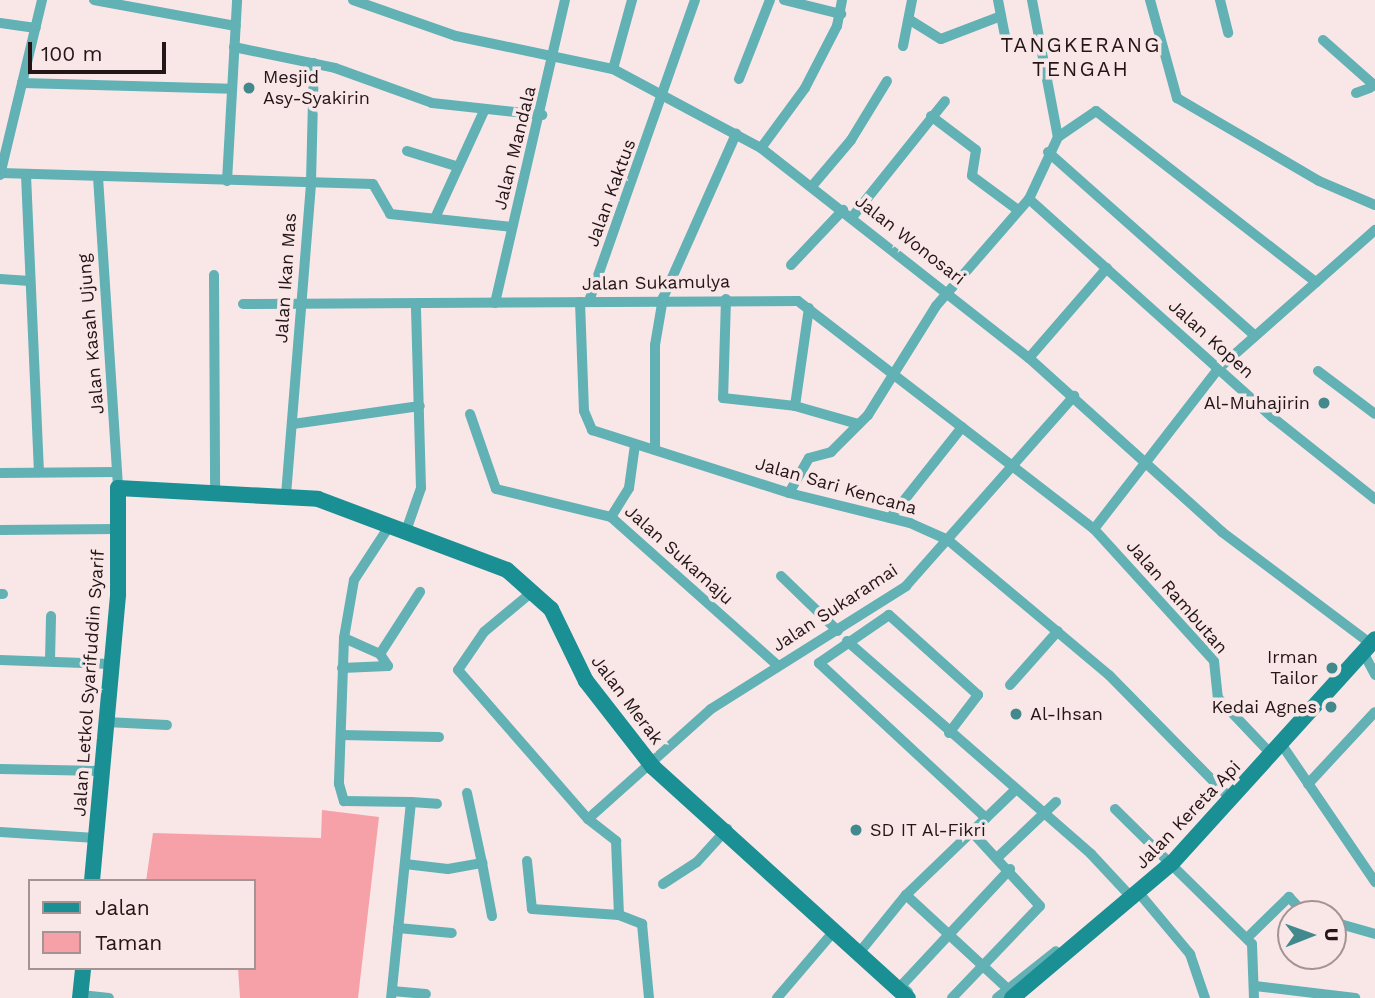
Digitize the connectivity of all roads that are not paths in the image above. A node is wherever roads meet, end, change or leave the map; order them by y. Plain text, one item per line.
1 (42, 0) edge
2 (94, 0) edge
3 (237, 0) edge
4 (353, 0) edge
5 (565, 0) edge
6 (632, 0) edge
7 (695, 0) edge
8 (770, 0) edge
9 (784, 0) edge
10 (842, 0) edge
11 (912, 0) edge
12 (998, 0) edge
13 (1032, 0) edge
14 (1150, 0) edge
15 (1220, 0) edge
16 (841, 14) junction
17 (1001, 16) junction
18 (911, 20) junction
19 (0, 23) edge
20 (236, 26) junction
21 (36, 28) junction
22 (1228, 33) dead end
23 (1005, 35) dead end
24 (1323, 40) dead end
25 (903, 46) dead end
26 (234, 47) junction
27 (555, 55) junction
28 (314, 63) junction
29 (612, 69) junction
30 (739, 79) dead end
31 (887, 81) dead end
32 (22, 83) junction
33 (1372, 87) edge
34 (232, 89) junction
35 (1356, 93) dead end
36 (664, 96) junction
37 (945, 101) dead end
38 (485, 109) junction
39 (542, 115) junction
40 (931, 116) junction
41 (736, 134) junction
42 (1058, 137) junction
43 (761, 148) junction
44 (3, 149) edge
45 (407, 151) dead end
46 (1048, 152) junction
47 (456, 166) junction
48 (1, 174) edge
49 (26, 175) junction
50 (98, 177) junction
51 (227, 181) junction
52 (311, 182) junction
53 (813, 184) junction
54 (1029, 199) junction
55 (1375, 205) edge
56 (1018, 210) junction
57 (848, 213) junction
58 (435, 218) junction
59 (512, 227) junction
60 (1375, 230) edge
61 (792, 265) dead end
62 (1107, 268) junction
63 (214, 275) dead end
64 (0, 279) edge
65 (30, 281) junction
66 (1316, 282) junction
67 (949, 293) junction
68 (663, 298) junction
69 (726, 299) junction
70 (585, 302) junction
71 (243, 303) dead end
72 (495, 303) junction
73 (302, 304) junction
74 (416, 304) junction
75 (809, 308) junction
76 (1252, 332) junction
77 (1029, 358) junction
78 (892, 369) junction
79 (1218, 369) junction
80 (1318, 371) dead end
81 (1074, 396) junction
82 (419, 405) junction
83 (795, 406) junction
84 (470, 414) dead end
85 (1375, 414) edge
86 (293, 424) junction
87 (858, 424) junction
88 (962, 427) junction
89 (635, 444) junction
90 (655, 450) junction
91 (1145, 459) junction
92 (1014, 465) junction
93 (39, 472) junction
94 (0, 473) edge
95 (118, 480) junction
96 (215, 489) junction
97 (789, 493) junction
98 (286, 495) junction
99 (1375, 499) edge
100 (611, 517) junction
101 (890, 518) junction
102 (390, 525) junction
103 (119, 528) junction
104 (407, 528) junction
105 (1094, 529) junction
106 (0, 530) edge
107 (948, 540) junction
108 (780, 576) dead end
109 (420, 592) dead end
110 (532, 592) junction
111 (51, 616) dead end
112 (838, 631) junction
113 (1058, 631) junction
114 (344, 638) junction
115 (847, 641) junction
116 (1370, 645) edge
117 (380, 653) junction
118 (0, 660) edge
119 (50, 661) junction
120 (111, 664) junction
121 (778, 666) junction
122 (342, 668) junction
123 (1375, 675) edge
124 (1010, 685) dead end
125 (1375, 712) edge
126 (106, 722) junction
127 (167, 725) dead end
128 (949, 733) junction
129 (341, 735) junction
130 (439, 737) dead end
131 (1277, 750) junction
132 (653, 767) junction
133 (0, 769) edge
134 (103, 771) junction
135 (1308, 784) junction
136 (1016, 789) junction
137 (467, 793) dead end
138 (1231, 799) junction
139 (411, 802) junction
140 (1056, 802) dead end
141 (437, 804) dead end
142 (1115, 809) dead end
143 (1044, 813) junction
144 (986, 818) junction
145 (588, 819) junction
146 (727, 829) junction
147 (1, 832) edge
148 (972, 832) junction
149 (96, 838) junction
150 (0, 845) edge
151 (998, 857) junction
152 (527, 861) dead end
153 (405, 863) junction
154 (482, 863) junction
155 (1172, 863) junction
156 (1010, 869) junction
157 (92, 879) edge
158 (1375, 882) edge
159 (663, 884) dead end
160 (906, 895) junction
161 (1136, 896) junction
162 (1277, 909) edge
163 (619, 915) junction
164 (492, 916) dead end
165 (1347, 926) edge
166 (398, 928) junction
167 (835, 930) junction
168 (452, 933) dead end
169 (947, 933) junction
170 (1375, 934) edge
171 (1247, 938) junction
172 (1061, 947) dead end
173 (859, 953) junction
174 (983, 965) junction
175 (83, 970) edge
176 (1255, 992) edge
177 (426, 994) dead end
178 (1010, 994) edge
179 (391, 995) edge
180 (80, 996) edge
181 (109, 998) edge
182 (649, 998) edge
183 (777, 998) edge
184 (908, 998) edge
185 (915, 998) edge
186 (952, 998) edge
187 (997, 998) edge
188 (1205, 998) edge
189 (1355, 998) edge

1 - 21 street
2 - 20 street
3 - 20 street
4 - 27 street, Jalan Wonosari
5 - 27 street, Jalan Mandala
6 - 29 street
7 - 36 street, Jalan Kaktus
8 - 30 street
9 - 16 street
10 - 16 street
11 - 18 street
12 - 17 street
13 - 42 street
14 - 55 street
15 - 22 street
16 - 43 street
17 - 18 street
17 - 23 street
18 - 25 street
19 - 21 street
20 - 26 street
21 - 32 street
24 - 33 street
26 - 28 street
26 - 34 street
27 - 29 street, Jalan Wonosari
27 - 39 street, Jalan Mandala
28 - 38 street
28 - 52 street, Jalan Ikan Mas
29 - 36 street, Jalan Wonosari
31 - 53 street
32 - 34 street
32 - 44 street
33 - 35 street
34 - 51 street
36 - 41 street, Jalan Wonosari
36 - 70 street, Jalan Kaktus
37 - 40 street
38 - 39 street
38 - 47 street
39 - 59 street, Jalan Mandala
40 - 56 street
40 - 57 street
41 - 43 street, Jalan Wonosari
41 - 68 street
42 - 46 street
42 - 66 street
43 - 53 street, Jalan Wonosari
44 - 48 street
45 - 47 street
46 - 54 street
46 - 76 street
47 - 58 street
48 - 49 street
49 - 50 street
49 - 65 street
50 - 51 street
50 - 95 street, Jalan Kasah Ujung
51 - 52 street
52 - 58 street
52 - 73 street, Jalan Ikan Mas
53 - 57 street, Jalan Wonosari
54 - 56 street
54 - 62 street, Jalan Kopen
56 - 67 street
57 - 61 street
57 - 67 street, Jalan Wonosari
58 - 59 street
59 - 72 street, Jalan Mandala
60 - 66 street
62 - 77 street
62 - 79 street, Jalan Kopen
63 - 96 street
64 - 65 street
65 - 93 street
66 - 76 street
67 - 77 street, Jalan Wonosari
67 - 78 street
68 - 69 street, Jalan Sukamulya
68 - 70 street, Jalan Sukamulya
68 - 90 street
69 - 75 street, Jalan Sukamulya
69 - 83 street
70 - 72 street, Jalan Sukamulya
70 - 89 street, Jalan Sari Kencana
71 - 73 street, Jalan Sukamulya
72 - 74 street, Jalan Sukamulya
73 - 74 street, Jalan Sukamulya
73 - 86 street, Jalan Ikan Mas
74 - 82 street
75 - 78 street, Jalan Sukamulya
75 - 83 street
76 - 79 street
77 - 81 street, Jalan Wonosari
78 - 87 street
78 - 88 street, Jalan Sukamulya
79 - 91 street
79 - 99 street, Jalan Kopen
80 - 85 street
81 - 91 street, Jalan Wonosari
81 - 92 street, Jalan Sukaramai
82 - 86 street
82 - 104 street
83 - 87 street
84 - 100 street, Jalan Sukamaju
86 - 98 street, Jalan Ikan Mas
87 - 97 street
88 - 92 street, Jalan Sukamulya
88 - 101 street
89 - 90 street, Jalan Sari Kencana
89 - 100 street
90 - 97 street, Jalan Sari Kencana
91 - 105 street
91 - 116 street, Jalan Wonosari
92 - 105 street, Jalan Rambutan
92 - 107 street, Jalan Sukaramai
93 - 94 street, Jalan Merak
93 - 95 street, Jalan Merak
95 - 96 street, Jalan Merak
95 - 103 street, Jalan Letkol Syarifuddin Syarif
96 - 98 street, Jalan Merak
97 - 101 street, Jalan Sari Kencana
98 - 102 street, Jalan Merak
100 - 121 street, Jalan Sukamaju
101 - 107 street, Jalan Sari Kencana
102 - 104 street, Jalan Merak
102 - 114 street
103 - 106 street
103 - 120 street, Jalan Letkol Syarifuddin Syarif
104 - 110 street, Jalan Merak
105 - 131 street, Jalan Rambutan
107 - 112 street, Jalan Sukaramai
107 - 113 street, Jalan Sari Kencana
108 - 112 street
109 - 117 street
110 - 132 street, Jalan Merak
110 - 145 street
111 - 119 street
112 - 121 street, Jalan Sukaramai
113 - 124 street
113 - 138 street, Jalan Sari Kencana
114 - 117 street
114 - 122 street
115 - 128 street
115 - 128 street
115 - 144 street
116 - 123 street
116 - 131 street, Jalan Kereta Api
117 - 122 street
118 - 119 street
119 - 120 street
120 - 126 street, Jalan Letkol Syarifuddin Syarif
121 - 132 street, Jalan Sukaramai
122 - 129 street
125 - 135 street
126 - 127 street
126 - 134 street, Jalan Letkol Syarifuddin Syarif
128 - 136 street
129 - 130 street
129 - 139 street
131 - 135 street, Jalan Rambutan
131 - 138 street, Jalan Kereta Api
132 - 145 street, Jalan Sukaramai
132 - 146 street, Jalan Merak
133 - 134 street
134 - 149 street, Jalan Letkol Syarifuddin Syarif
135 - 158 street, Jalan Rambutan
136 - 143 street
136 - 144 street
137 - 154 street
138 - 155 street, Jalan Kereta Api
139 - 141 street
139 - 153 street
140 - 143 street
142 - 155 street
143 - 151 street
143 - 161 street
144 - 148 street
145 - 163 street
146 - 159 street
146 - 167 street, Jalan Merak
147 - 149 street
147 - 150 street
148 - 151 street
148 - 160 street
149 - 157 street, Jalan Letkol Syarifuddin Syarif
151 - 156 street
152 - 163 street
153 - 154 street
153 - 166 street
154 - 164 street
155 - 161 street, Jalan Kereta Api
155 - 171 street
156 - 169 street
156 - 174 street
160 - 169 street
160 - 173 street
161 - 178 street, Jalan Kereta Api
161 - 188 street
162 - 171 street
163 - 182 street
165 - 170 street
166 - 168 street
166 - 179 street
167 - 173 street, Jalan Merak
167 - 183 street
169 - 174 street
169 - 185 street
171 - 176 street
172 - 178 street
173 - 184 street, Jalan Merak
174 - 178 street
174 - 186 street
175 - 180 street
176 - 189 street
177 - 179 street
178 - 187 street
180 - 181 street

